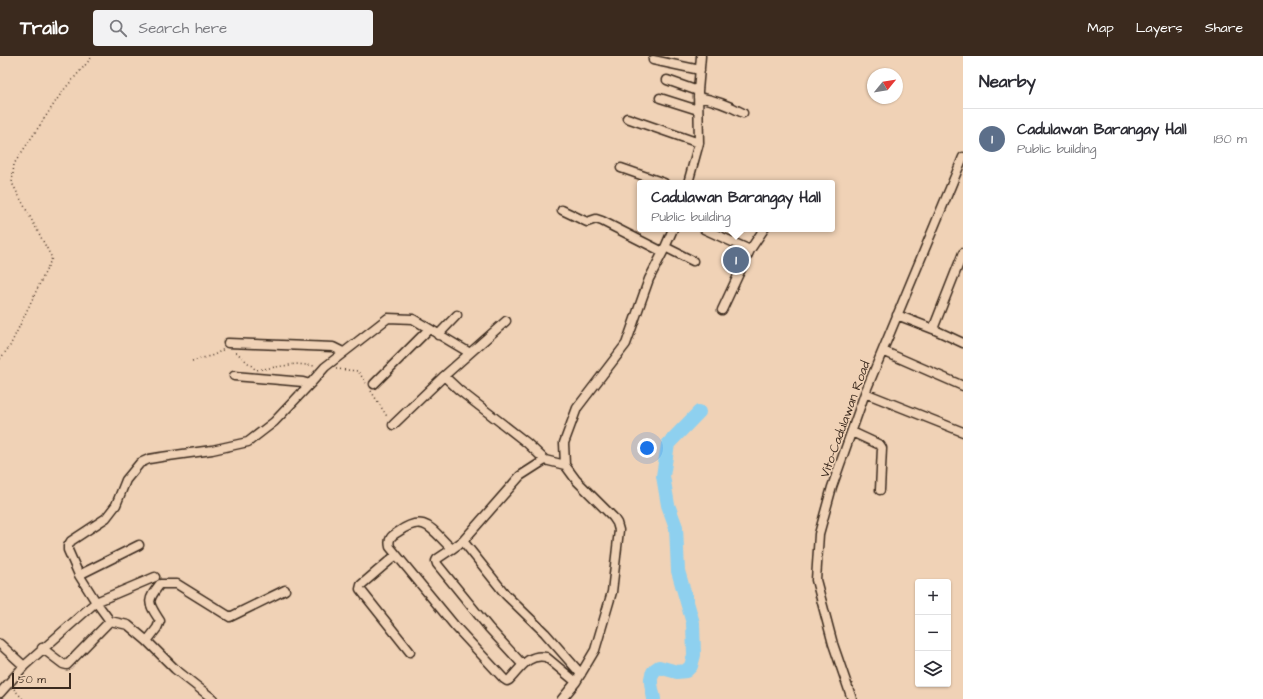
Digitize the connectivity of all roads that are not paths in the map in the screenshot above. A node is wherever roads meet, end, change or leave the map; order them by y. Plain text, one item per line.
1 (701, 56) edge
2 (653, 60) dead end
3 (700, 70) junction
4 (667, 80) dead end
5 (698, 94) junction
6 (660, 98) dead end
7 (698, 110) junction
8 (743, 113) dead end
9 (627, 118) dead end
10 (699, 143) junction
11 (963, 157) edge
12 (621, 168) dead end
13 (655, 180) edge
14 (689, 180) edge
15 (562, 210) dead end
16 (672, 232) edge
17 (711, 232) edge
18 (762, 232) edge
19 (664, 250) junction
20 (750, 250) junction
21 (963, 253) edge
22 (693, 261) dead end
23 (722, 310) dead end
24 (457, 315) dead end
25 (897, 315) junction
26 (506, 321) dead end
27 (429, 329) junction
28 (933, 329) junction
29 (438, 335) junction
30 (963, 343) edge
31 (229, 346) road end
32 (883, 351) junction
33 (343, 352) junction
34 (470, 353) junction
35 (234, 376) dead end
36 (444, 376) junction
37 (310, 384) junction
38 (370, 385) road end
39 (963, 386) edge
40 (865, 393) junction
41 (393, 425) road end
42 (852, 432) junction
43 (963, 432) edge
44 (545, 460) junction
45 (565, 466) junction
46 (880, 490) dead end
47 (462, 541) junction
48 (140, 545) dead end
49 (452, 549) junction
50 (396, 555) junction
51 (79, 575) junction
52 (155, 577) dead end
53 (286, 590) dead end
54 (96, 602) junction
55 (110, 621) junction
56 (147, 641) junction
57 (0, 645) edge
58 (42, 648) junction
59 (410, 652) dead end
60 (522, 664) junction
61 (24, 666) junction
62 (581, 674) junction
63 (576, 682) junction
64 (0, 693) edge
65 (213, 699) edge
66 (562, 699) edge
67 (852, 699) edge

1 - 3 street
2 - 3 street
3 - 5 street
4 - 5 street
5 - 7 street
5 - 8 street
6 - 7 street
7 - 10 street
9 - 10 street
10 - 14 street
11 - 25 street, Vito-Cadulawan Road
12 - 13 street
15 - 19 street
16 - 19 street
17 - 20 street
18 - 20 street
19 - 22 street
19 - 45 street
20 - 23 street
21 - 28 street
24 - 29 street
25 - 28 street
25 - 32 street, Vito-Cadulawan Road
26 - 34 street
27 - 29 street
27 - 33 street
27 - 38 street
28 - 30 street
29 - 34 street
31 - 33 street
32 - 39 street
32 - 40 street, Vito-Cadulawan Road
33 - 37 street
34 - 36 street
35 - 37 street
36 - 41 street
36 - 44 street
37 - 51 street
40 - 42 street, Vito-Cadulawan Road
40 - 43 street
42 - 46 street
42 - 67 street, Vito-Cadulawan Road
44 - 45 street
44 - 47 street
45 - 62 street
47 - 49 street
47 - 62 street
48 - 51 street
49 - 50 street
49 - 60 street
50 - 59 street
50 - 60 street
51 - 54 street
52 - 54 street
53 - 56 street
54 - 55 street
54 - 58 street
55 - 56 street
55 - 58 street
56 - 65 street
57 - 61 street
58 - 61 street
60 - 63 street
61 - 64 street
62 - 63 street
63 - 66 street

